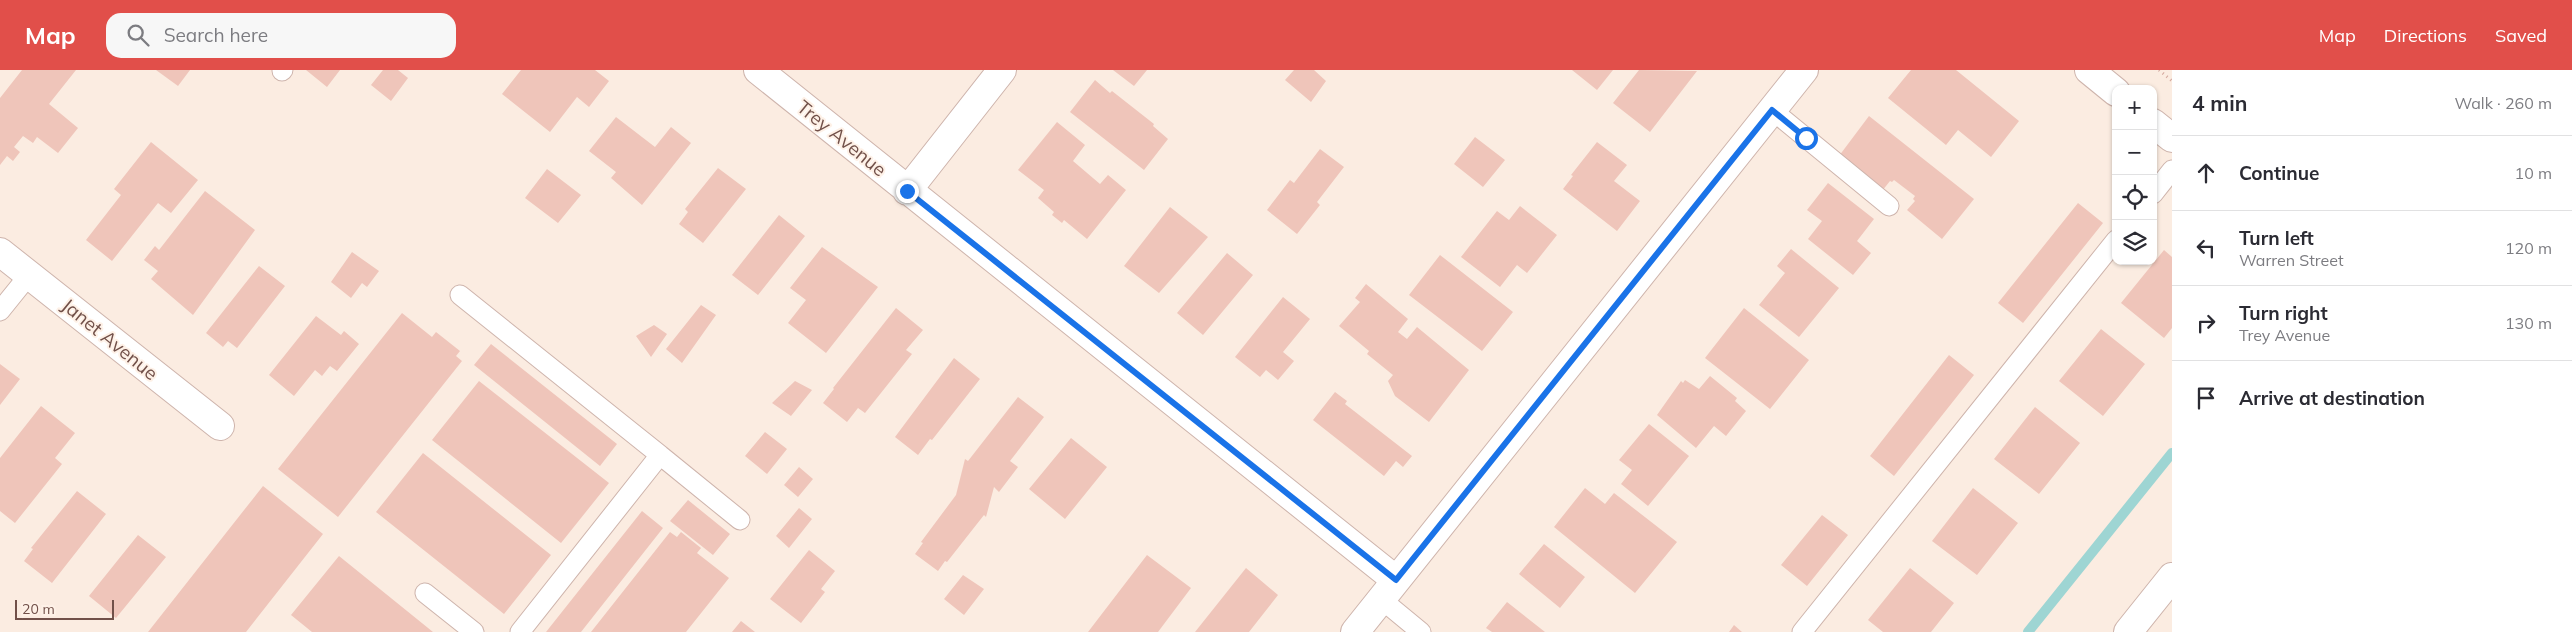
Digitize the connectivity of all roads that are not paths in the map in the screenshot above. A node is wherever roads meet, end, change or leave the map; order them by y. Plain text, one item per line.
1 (758, 70) edge
2 (1002, 70) edge
3 (1804, 70) edge
4 (2089, 70) edge
5 (2112, 89) edge
6 (1772, 110) junction
7 (2157, 126) edge
8 (2172, 138) edge
9 (2172, 170) edge
10 (2157, 189) edge
11 (907, 191) junction
12 (1889, 206) dead end
13 (2112, 245) edge
14 (0, 252) edge
15 (29, 275) junction
16 (460, 295) dead end
17 (0, 311) edge
18 (220, 426) dead end
19 (660, 455) junction
20 (740, 520) dead end
21 (2172, 577) edge
22 (1388, 590) junction
23 (425, 593) dead end
24 (474, 632) edge
25 (520, 632) edge
26 (1354, 632) edge
27 (1421, 632) edge
28 (1802, 632) edge
29 (2128, 632) edge

1 - 11 street, Trey Avenue
2 - 11 street
3 - 6 street
4 - 5 street
6 - 12 lane
6 - 22 street
7 - 8 street
9 - 10 lane
11 - 22 street, Trey Avenue
13 - 28 lane
14 - 15 street, Janet Avenue
15 - 17 lane
15 - 18 street, Janet Avenue
16 - 19 lane
19 - 20 lane
19 - 25 lane
21 - 29 street
22 - 26 street
22 - 27 lane
23 - 24 lane

